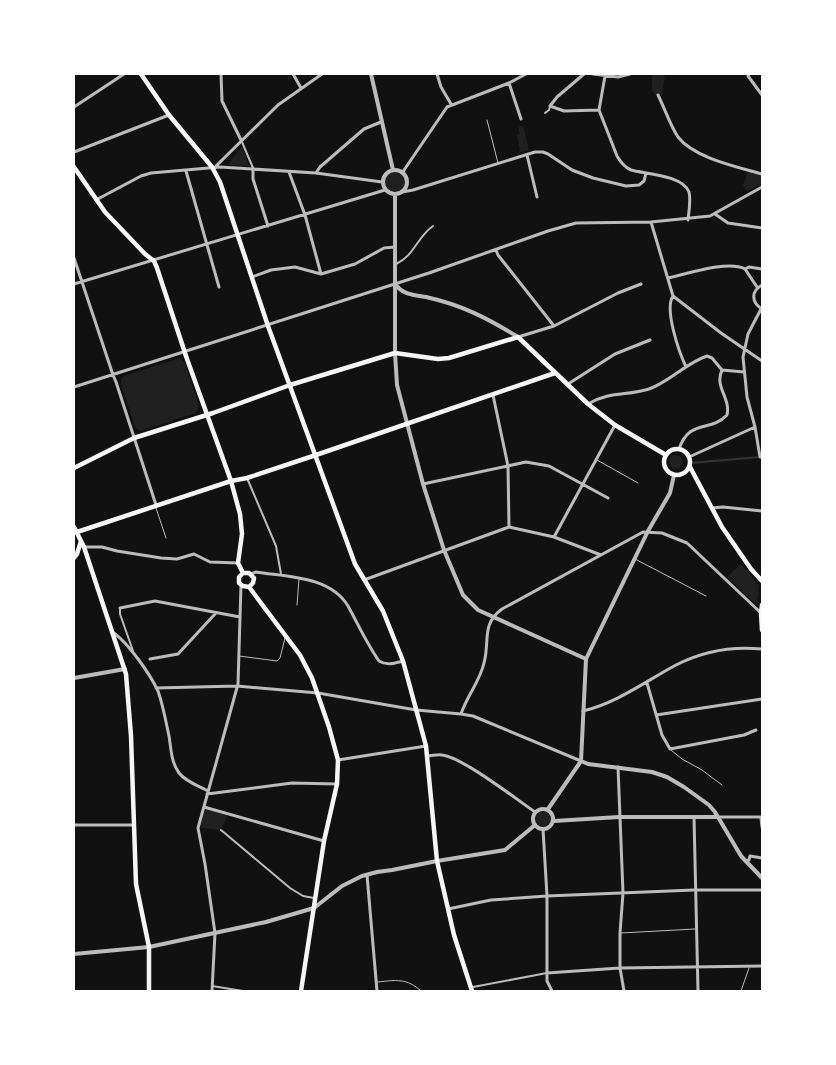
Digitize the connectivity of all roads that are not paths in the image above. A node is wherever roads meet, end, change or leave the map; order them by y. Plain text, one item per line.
1 (124, 74) edge
2 (141, 74) edge
3 (221, 74) edge
4 (293, 74) edge
5 (322, 74) edge
6 (371, 74) edge
7 (437, 74) edge
8 (526, 74) edge
9 (584, 74) edge
10 (593, 74) edge
11 (630, 74) edge
12 (749, 74) edge
13 (605, 76) junction
14 (509, 83) junction
15 (302, 88) junction
16 (658, 95) dead end
17 (762, 96) edge
18 (451, 104) junction
19 (550, 106) junction
20 (74, 107) edge
21 (599, 110) junction
22 (545, 113) dead end
23 (169, 115) junction
24 (520, 119) dead end
25 (487, 120) dead end
26 (381, 122) junction
27 (241, 140) junction
28 (74, 152) edge
29 (527, 155) junction
30 (498, 164) junction
31 (74, 166) edge
32 (214, 167) junction
33 (253, 168) junction
34 (393, 170) junction
35 (186, 171) junction
36 (289, 172) junction
37 (316, 172) junction
38 (402, 172) junction
39 (646, 173) junction
40 (762, 174) edge
41 (382, 182) junction
42 (762, 187) edge
43 (386, 190) junction
44 (402, 192) junction
45 (395, 195) junction
46 (537, 197) dead end
47 (96, 200) junction
48 (715, 214) junction
49 (305, 215) junction
50 (688, 220) junction
51 (651, 222) junction
52 (268, 226) junction
53 (433, 226) dead end
54 (762, 228) edge
55 (238, 236) junction
56 (206, 245) junction
57 (395, 247) junction
58 (496, 250) junction
59 (74, 258) edge
60 (154, 261) junction
61 (396, 264) junction
62 (745, 269) junction
63 (762, 269) edge
64 (321, 274) junction
65 (252, 277) junction
66 (668, 278) junction
67 (82, 282) junction
68 (74, 284) edge
69 (395, 284) junction
70 (641, 284) dead end
71 (762, 284) edge
72 (219, 287) dead end
73 (757, 288) junction
74 (673, 296) junction
75 (762, 309) edge
76 (268, 326) junction
77 (554, 326) junction
78 (518, 337) junction
79 (650, 340) dead end
80 (744, 347) junction
81 (185, 352) junction
82 (395, 353) junction
83 (762, 361) edge
84 (686, 367) junction
85 (722, 370) junction
86 (744, 372) junction
87 (556, 373) junction
88 (112, 375) junction
89 (568, 384) junction
90 (290, 385) junction
91 (74, 387) edge
92 (493, 395) junction
93 (588, 404) junction
94 (206, 414) junction
95 (407, 425) junction
96 (615, 425) junction
97 (755, 427) junction
98 (134, 438) junction
99 (679, 449) junction
100 (316, 455) junction
101 (666, 455) junction
102 (689, 456) junction
103 (761, 457) edge
104 (596, 460) junction
105 (508, 466) junction
106 (690, 467) junction
107 (74, 468) edge
108 (686, 472) junction
109 (692, 473) junction
110 (674, 475) junction
111 (247, 478) junction
112 (230, 481) junction
113 (638, 483) dead end
114 (423, 484) junction
115 (583, 484) junction
116 (608, 498) dead end
117 (156, 505) junction
118 (711, 508) junction
119 (762, 511) edge
120 (74, 527) edge
121 (509, 527) junction
122 (648, 531) junction
123 (77, 532) junction
124 (554, 537) junction
125 (166, 538) dead end
126 (81, 540) junction
127 (84, 547) junction
128 (444, 550) junction
129 (601, 555) junction
130 (74, 558) edge
131 (635, 559) junction
132 (238, 563) junction
133 (243, 572) junction
134 (251, 574) junction
135 (281, 576) junction
136 (298, 579) junction
137 (364, 580) junction
138 (762, 581) edge
139 (241, 585) junction
140 (249, 587) junction
141 (706, 596) dead end
142 (297, 605) dead end
143 (762, 605) edge
144 (120, 608) joint
145 (761, 613) junction
146 (215, 614) junction
147 (240, 617) junction
148 (493, 617) junction
149 (762, 630) edge
150 (114, 633) junction
151 (285, 637) junction
152 (762, 648) edge
153 (132, 653) junction
154 (239, 656) junction
155 (150, 659) dead end
156 (586, 659) junction
157 (403, 661) junction
158 (125, 669) junction
159 (74, 678) edge
160 (647, 683) junction
161 (237, 686) junction
162 (156, 688) junction
163 (318, 693) junction
164 (762, 699) edge
165 (416, 710) junction
166 (583, 711) junction
167 (462, 714) junction
168 (656, 715) junction
169 (756, 730) dead end
170 (426, 746) junction
171 (670, 749) junction
172 (427, 756) junction
173 (338, 760) junction
174 (581, 761) junction
175 (618, 767) junction
176 (337, 784) junction
177 (722, 785) dead end
178 (207, 793) junction
179 (204, 807) junction
180 (548, 809) junction
181 (535, 812) junction
182 (694, 816) junction
183 (619, 817) junction
184 (718, 817) junction
185 (762, 817) edge
186 (554, 821) junction
187 (74, 825) edge
188 (134, 825) junction
189 (534, 825) junction
190 (762, 827) edge
191 (543, 829) junction
192 (221, 830) dead end
193 (324, 841) junction
194 (762, 858) edge
195 (437, 861) junction
196 (746, 861) junction
197 (367, 875) junction
198 (762, 878) edge
199 (694, 890) junction
200 (762, 890) edge
201 (623, 893) junction
202 (547, 896) junction
203 (314, 898) junction
204 (314, 908) junction
205 (447, 909) junction
206 (696, 929) junction
207 (215, 933) junction
208 (620, 933) junction
209 (149, 948) junction
210 (74, 954) edge
211 (750, 965) junction
212 (697, 966) junction
213 (762, 966) edge
214 (620, 968) junction
215 (547, 973) junction
216 (377, 982) junction
217 (212, 986) junction
218 (471, 990) edge
219 (149, 991) edge
220 (212, 991) edge
221 (243, 991) edge
222 (301, 991) edge
223 (378, 991) edge
224 (421, 991) edge
225 (552, 991) edge
226 (624, 991) edge
227 (698, 991) edge
228 (741, 991) edge

1 - 20 street
2 - 23 main road
3 - 27 street
4 - 15 street
5 - 15 street
6 - 26 street
7 - 18 street
8 - 14 street
9 - 19 street
10 - 13 street
11 - 13 street
12 - 17 street
13 - 21 street
14 - 18 street
14 - 24 street
15 - 27 street
16 - 40 street
18 - 38 street
19 - 21 street
19 - 22 street
21 - 39 street
23 - 28 street
23 - 32 main road
25 - 30 lane
26 - 34 street
26 - 37 street
27 - 32 street
27 - 33 street
29 - 30 street
29 - 39 street
29 - 46 street
30 - 44 street
31 - 47 main road
32 - 33 street
32 - 35 street
32 - 55 main road
33 - 36 street
33 - 52 street
34 - 38 street
34 - 41 street
35 - 47 street
35 - 56 street
36 - 37 street
36 - 49 street
37 - 41 street
38 - 44 street
39 - 50 street
41 - 43 street
42 - 48 street
43 - 45 street
43 - 49 street
44 - 45 street
45 - 57 street
47 - 60 main road
48 - 50 street
48 - 54 street
49 - 52 street
49 - 64 street
50 - 51 street
51 - 58 street
51 - 66 street
52 - 55 street
53 - 61 street
55 - 56 street
55 - 65 main road
56 - 60 street
56 - 72 street
57 - 61 street
57 - 64 street
58 - 69 street
58 - 77 street
59 - 67 street
60 - 67 street
60 - 81 main road
61 - 69 street
62 - 63 street
62 - 66 street
62 - 73 street
64 - 65 street
65 - 76 main road
66 - 74 street
67 - 68 street
67 - 88 street
69 - 76 street
69 - 78 street
69 - 82 street
70 - 77 street
71 - 73 street
73 - 75 street
74 - 80 street
74 - 84 street
75 - 80 street
76 - 81 street
76 - 90 main road
77 - 78 street
78 - 82 main road
78 - 87 main road
79 - 89 street
80 - 83 street
80 - 86 street
81 - 88 street
81 - 94 main road
82 - 90 main road
82 - 95 street
84 - 85 street
84 - 93 street
85 - 86 street
85 - 99 street
86 - 97 street
87 - 89 main road
87 - 92 main road
88 - 91 street
88 - 98 street
89 - 93 main road
90 - 94 main road
90 - 100 main road
92 - 95 main road
92 - 105 street
93 - 96 main road
94 - 98 main road
94 - 112 main road
95 - 100 main road
95 - 114 street
96 - 101 main road
96 - 104 street
97 - 102 street
97 - 103 street
98 - 107 main road
98 - 117 street
99 - 101 main road
99 - 102 main road
100 - 111 main road
100 - 137 main road
101 - 110 main road
102 - 106 main road
104 - 113 lane
104 - 115 street
105 - 114 street
105 - 115 street
105 - 121 street
106 - 108 main road
106 - 109 main road
108 - 109 main road
108 - 110 main road
109 - 118 main road
110 - 122 street
111 - 112 main road
111 - 135 street
112 - 117 main road
112 - 132 main road
114 - 128 street
115 - 116 street
115 - 124 street
117 - 123 main road
117 - 125 lane
118 - 119 street
118 - 138 main road
120 - 123 main road
121 - 124 street
121 - 128 street
122 - 129 street
122 - 131 street
122 - 145 street
123 - 126 main road
124 - 129 street
126 - 127 main road
126 - 130 main road
127 - 132 street
127 - 150 main road
128 - 137 street
128 - 148 street
129 - 148 street
131 - 141 lane
131 - 156 street
132 - 133 main road
133 - 134 main road
133 - 139 main road
134 - 135 street
134 - 140 main road
135 - 136 street
136 - 142 lane
136 - 157 street
137 - 157 main road
139 - 140 main road
139 - 147 street
140 - 151 main road
143 - 145 main road
144 - 146 street
144 - 153 street
145 - 149 main road
146 - 147 street
146 - 155 street
147 - 154 street
148 - 156 street
148 - 167 street
150 - 153 street
150 - 158 main road
151 - 154 lane
151 - 163 main road
152 - 160 street
153 - 162 street
154 - 161 street
156 - 166 street
157 - 165 main road
158 - 159 street
158 - 188 main road
160 - 166 street
160 - 168 street
161 - 162 street
161 - 163 street
161 - 178 street
162 - 178 street
163 - 165 street
163 - 173 main road
164 - 168 street
165 - 167 street
165 - 170 main road
166 - 174 street
167 - 174 street
168 - 171 street
169 - 171 street
170 - 172 main road
170 - 173 street
171 - 177 lane
172 - 181 street
172 - 195 main road
173 - 176 main road
174 - 175 street
174 - 180 street
175 - 183 street
175 - 184 street
176 - 178 street
176 - 193 main road
178 - 179 street
179 - 193 street
179 - 207 street
180 - 181 street
180 - 186 street
181 - 189 street
182 - 183 street
182 - 184 street
182 - 199 street
183 - 186 street
183 - 201 street
184 - 185 street
184 - 196 street
185 - 190 street
186 - 191 street
187 - 188 street
188 - 209 main road
189 - 191 street
189 - 195 street
191 - 202 street
192 - 203 street
193 - 203 main road
194 - 196 street
195 - 197 street
195 - 205 main road
196 - 198 street
197 - 204 street
197 - 216 street
199 - 200 street
199 - 201 street
199 - 206 street
201 - 202 street
201 - 208 street
202 - 205 street
202 - 215 street
203 - 204 main road
204 - 207 street
204 - 222 main road
205 - 218 main road
206 - 208 lane
206 - 212 street
207 - 209 street
207 - 217 street
208 - 214 street
209 - 210 street
209 - 219 main road
211 - 212 street
211 - 213 street
211 - 228 lane
212 - 214 street
212 - 227 street
214 - 215 street
214 - 226 street
215 - 218 street
215 - 225 street
216 - 223 street
216 - 224 lane
217 - 220 street
217 - 221 street

